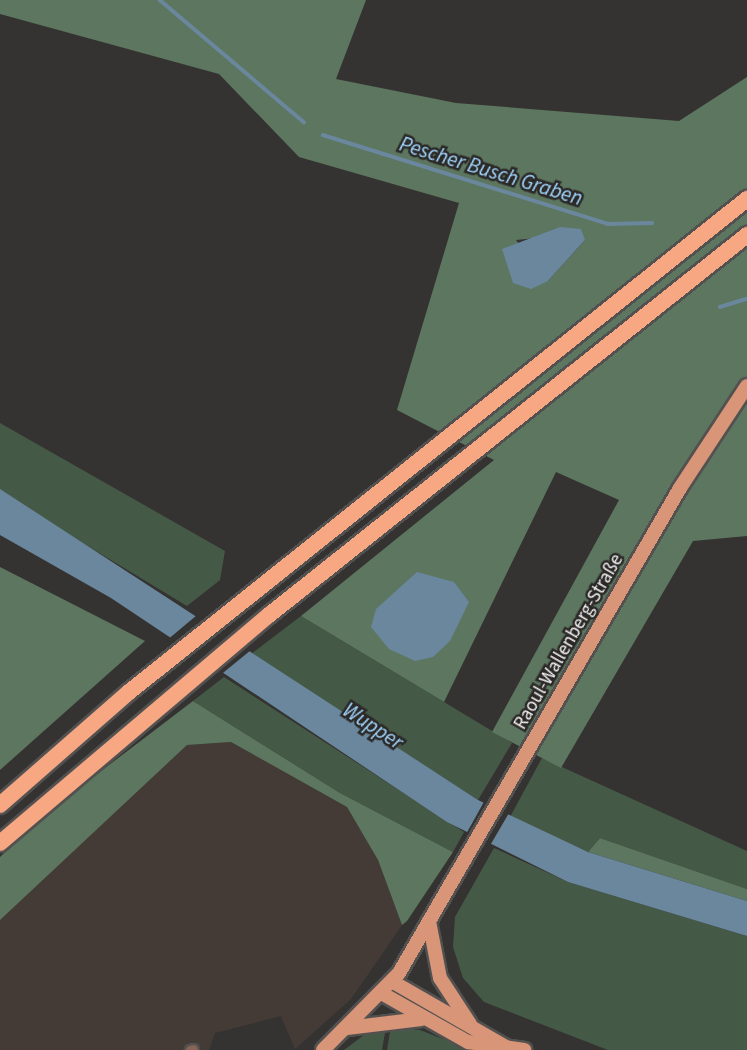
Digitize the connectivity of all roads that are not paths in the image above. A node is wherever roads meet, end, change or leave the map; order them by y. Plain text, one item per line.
1 (747, 199) edge
2 (747, 235) edge
3 (747, 386) edge
4 (0, 805) edge
5 (0, 843) edge
6 (429, 921) junction
7 (393, 982) junction
8 (383, 994) junction
9 (421, 1019) junction
10 (347, 1028) junction
11 (473, 1028) junction
12 (507, 1049) edge
13 (323, 1050) edge
14 (524, 1050) edge

1 - 4 highway
2 - 5 highway
3 - 6 main road, Raoul-Wallenberg-Straße
6 - 7 main road, Raoul-Wallenberg-Straße
6 - 11 main road
7 - 8 main road, Raoul-Wallenberg-Straße
7 - 11 main road
8 - 9 main road
8 - 10 main road, Raoul-Wallenberg-Straße
9 - 10 main road
9 - 12 main road
10 - 13 main road, Raoul-Wallenberg-Straße
11 - 12 main road
12 - 14 main road

